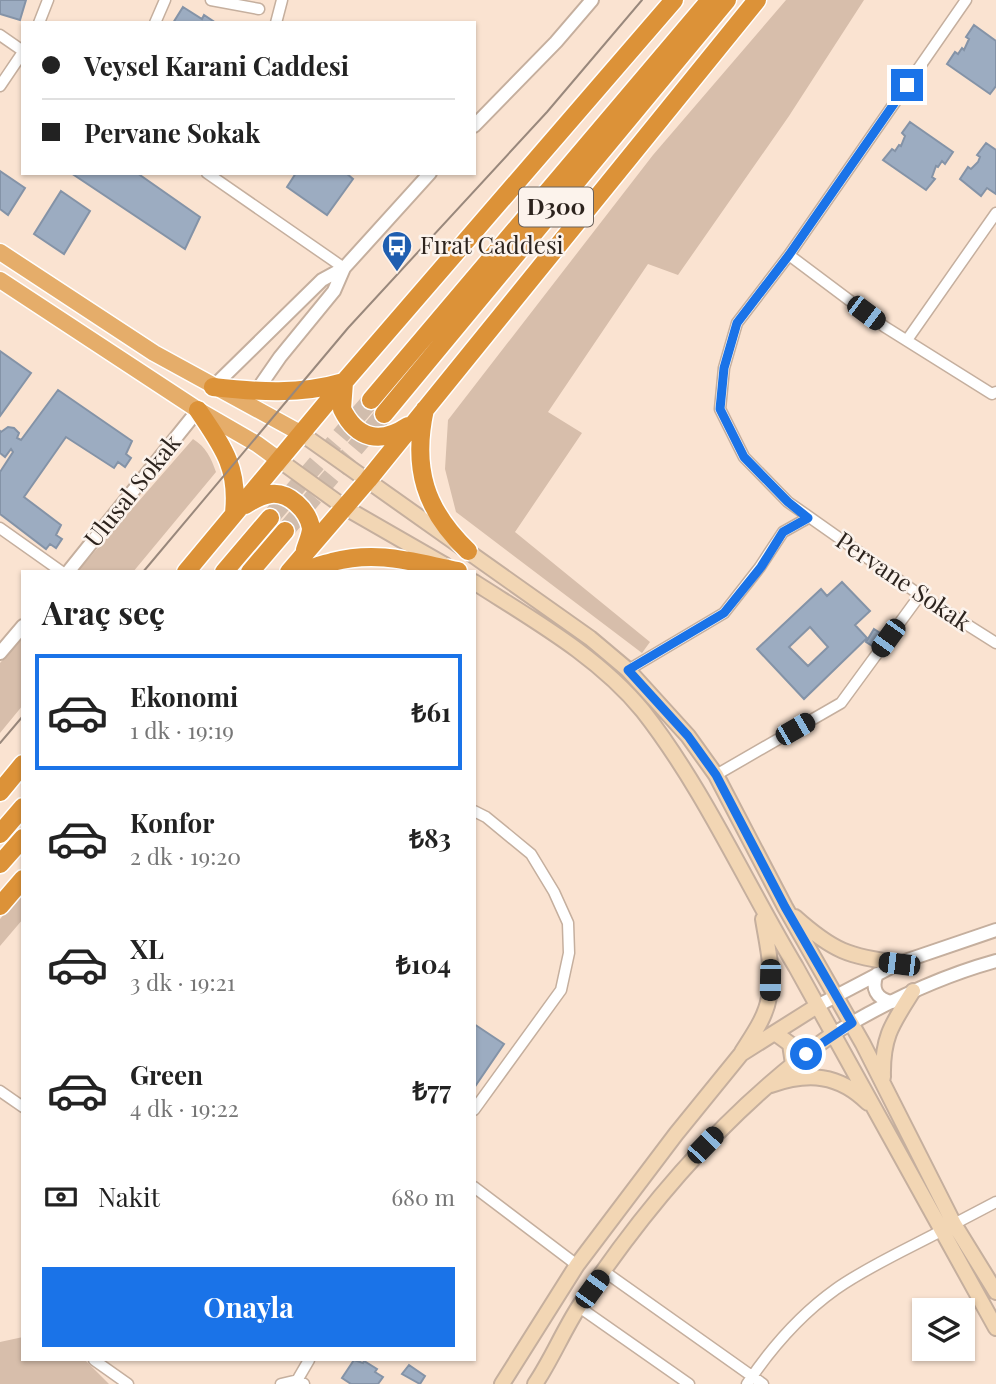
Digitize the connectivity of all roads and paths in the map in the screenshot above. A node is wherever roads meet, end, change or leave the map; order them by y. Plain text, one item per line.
1 (48, 0) edge
2 (165, 0) edge
3 (211, 0) edge
4 (282, 0) edge
5 (592, 0) edge
6 (674, 0) edge
7 (710, 0) edge
8 (727, 0) edge
9 (757, 0) edge
10 (966, 0) edge
11 (259, 9) dead end
12 (40, 21) edge
13 (156, 21) edge
14 (277, 21) edge
15 (0, 35) edge
16 (21, 50) edge
17 (21, 54) edge
18 (0, 86) edge
19 (476, 124) edge
20 (210, 175) edge
21 (428, 175) edge
22 (996, 213) edge
23 (0, 252) edge
24 (789, 255) junction
25 (344, 268) junction
26 (0, 280) edge
27 (907, 340) junction
28 (344, 382) junction
29 (213, 387) junction
30 (996, 392) edge
31 (255, 399) junction
32 (371, 400) tunnel mouth
33 (426, 408) junction
34 (198, 410) junction
35 (384, 414) tunnel mouth
36 (412, 424) junction
37 (302, 434) junction
38 (279, 460) junction
39 (368, 480) junction
40 (344, 506) junction
41 (236, 511) junction
42 (270, 518) tunnel mouth
43 (808, 518) junction
44 (0, 528) edge
45 (285, 531) tunnel mouth
46 (468, 551) junction
47 (304, 564) edge
48 (59, 570) edge
49 (70, 570) edge
50 (188, 570) edge
51 (226, 570) edge
52 (252, 570) edge
53 (449, 570) edge
54 (455, 570) edge
55 (476, 583) edge
56 (920, 595) junction
57 (21, 628) edge
58 (996, 643) edge
59 (0, 653) edge
60 (628, 670) junction
61 (21, 766) edge
62 (716, 775) junction
63 (0, 792) edge
64 (21, 809) edge
65 (476, 812) edge
66 (0, 834) edge
67 (21, 840) edge
68 (0, 864) edge
69 (21, 881) edge
70 (0, 905) edge
71 (785, 907) junction
72 (762, 911) junction
73 (996, 930) edge
74 (996, 961) edge
75 (899, 964) junction
76 (877, 974) junction
77 (913, 991) junction
78 (835, 995) junction
79 (892, 1002) junction
80 (817, 1006) junction
81 (852, 1023) junction
82 (775, 1033) junction
83 (833, 1034) junction
84 (741, 1054) junction
85 (793, 1064) junction
86 (883, 1082) junction
87 (763, 1088) junction
88 (0, 1091) edge
89 (21, 1106) edge
90 (476, 1107) edge
91 (875, 1110) junction
92 (476, 1189) edge
93 (996, 1202) edge
94 (954, 1224) junction
95 (941, 1231) junction
96 (577, 1265) junction
97 (605, 1272) junction
98 (996, 1292) edge
99 (579, 1307) junction
100 (996, 1328) edge
101 (95, 1361) edge
102 (309, 1361) edge
103 (750, 1380) edge
104 (299, 1383) edge
105 (128, 1384) edge
106 (281, 1384) edge
107 (502, 1384) edge
108 (535, 1384) edge
109 (689, 1384) edge
110 (763, 1384) edge

1 - 12 street
2 - 13 street
3 - 11 street
4 - 14 street
5 - 19 street
6 - 28 highway, D300
7 - 32 highway, D300
8 - 35 highway, D300
9 - 33 highway, D300
10 - 24 street, Pervane Sokak
15 - 16 street
17 - 18 street
20 - 25 street
21 - 25 street
22 - 27 street
23 - 29 main road
24 - 27 street
24 - 43 street, Pervane Sokak
25 - 29 street
25 - 31 street
26 - 34 main road
27 - 30 street
28 - 31 highway
28 - 36 highway
28 - 37 highway, D300
29 - 31 highway
31 - 37 main road
33 - 36 highway, D300
33 - 46 highway
34 - 38 main road
34 - 41 highway
34 - 49 street, Ulusal Sokak
36 - 39 highway, D300
37 - 38 highway, D300
37 - 39 main road
38 - 40 main road
38 - 41 highway, D300
39 - 40 highway, D300
39 - 46 main road
40 - 47 highway, D300
40 - 54 main road
41 - 47 highway
41 - 50 highway, D300
42 - 51 highway
43 - 56 street, Pervane Sokak
43 - 60 street
44 - 48 street
45 - 52 highway
46 - 60 main road
47 - 53 highway
55 - 72 main road
56 - 58 street, Pervane Sokak
56 - 62 street
57 - 59 street
60 - 62 main road
61 - 63 highway
62 - 71 main road
64 - 66 highway
65 - 90 street
67 - 68 highway
69 - 70 highway
71 - 75 main road
71 - 78 main road
72 - 80 main road
72 - 84 main road
73 - 75 street
74 - 77 street
75 - 76 street
76 - 78 street
76 - 79 street
77 - 79 street
77 - 86 main road
78 - 80 street
78 - 81 main road
79 - 81 street
80 - 82 main road
80 - 83 main road
81 - 83 street
81 - 86 main road
82 - 84 main road
82 - 85 main road
83 - 85 main road
83 - 91 main road
84 - 96 main road
85 - 87 main road
86 - 94 main road
87 - 91 main road
87 - 97 main road
88 - 89 street
91 - 95 main road
92 - 96 street
93 - 94 street
94 - 98 main road
95 - 100 main road
95 - 103 street
96 - 107 main road
97 - 99 main road
97 - 103 street
99 - 108 main road
99 - 109 street
101 - 105 street
102 - 104 street
103 - 110 street
104 - 106 street

